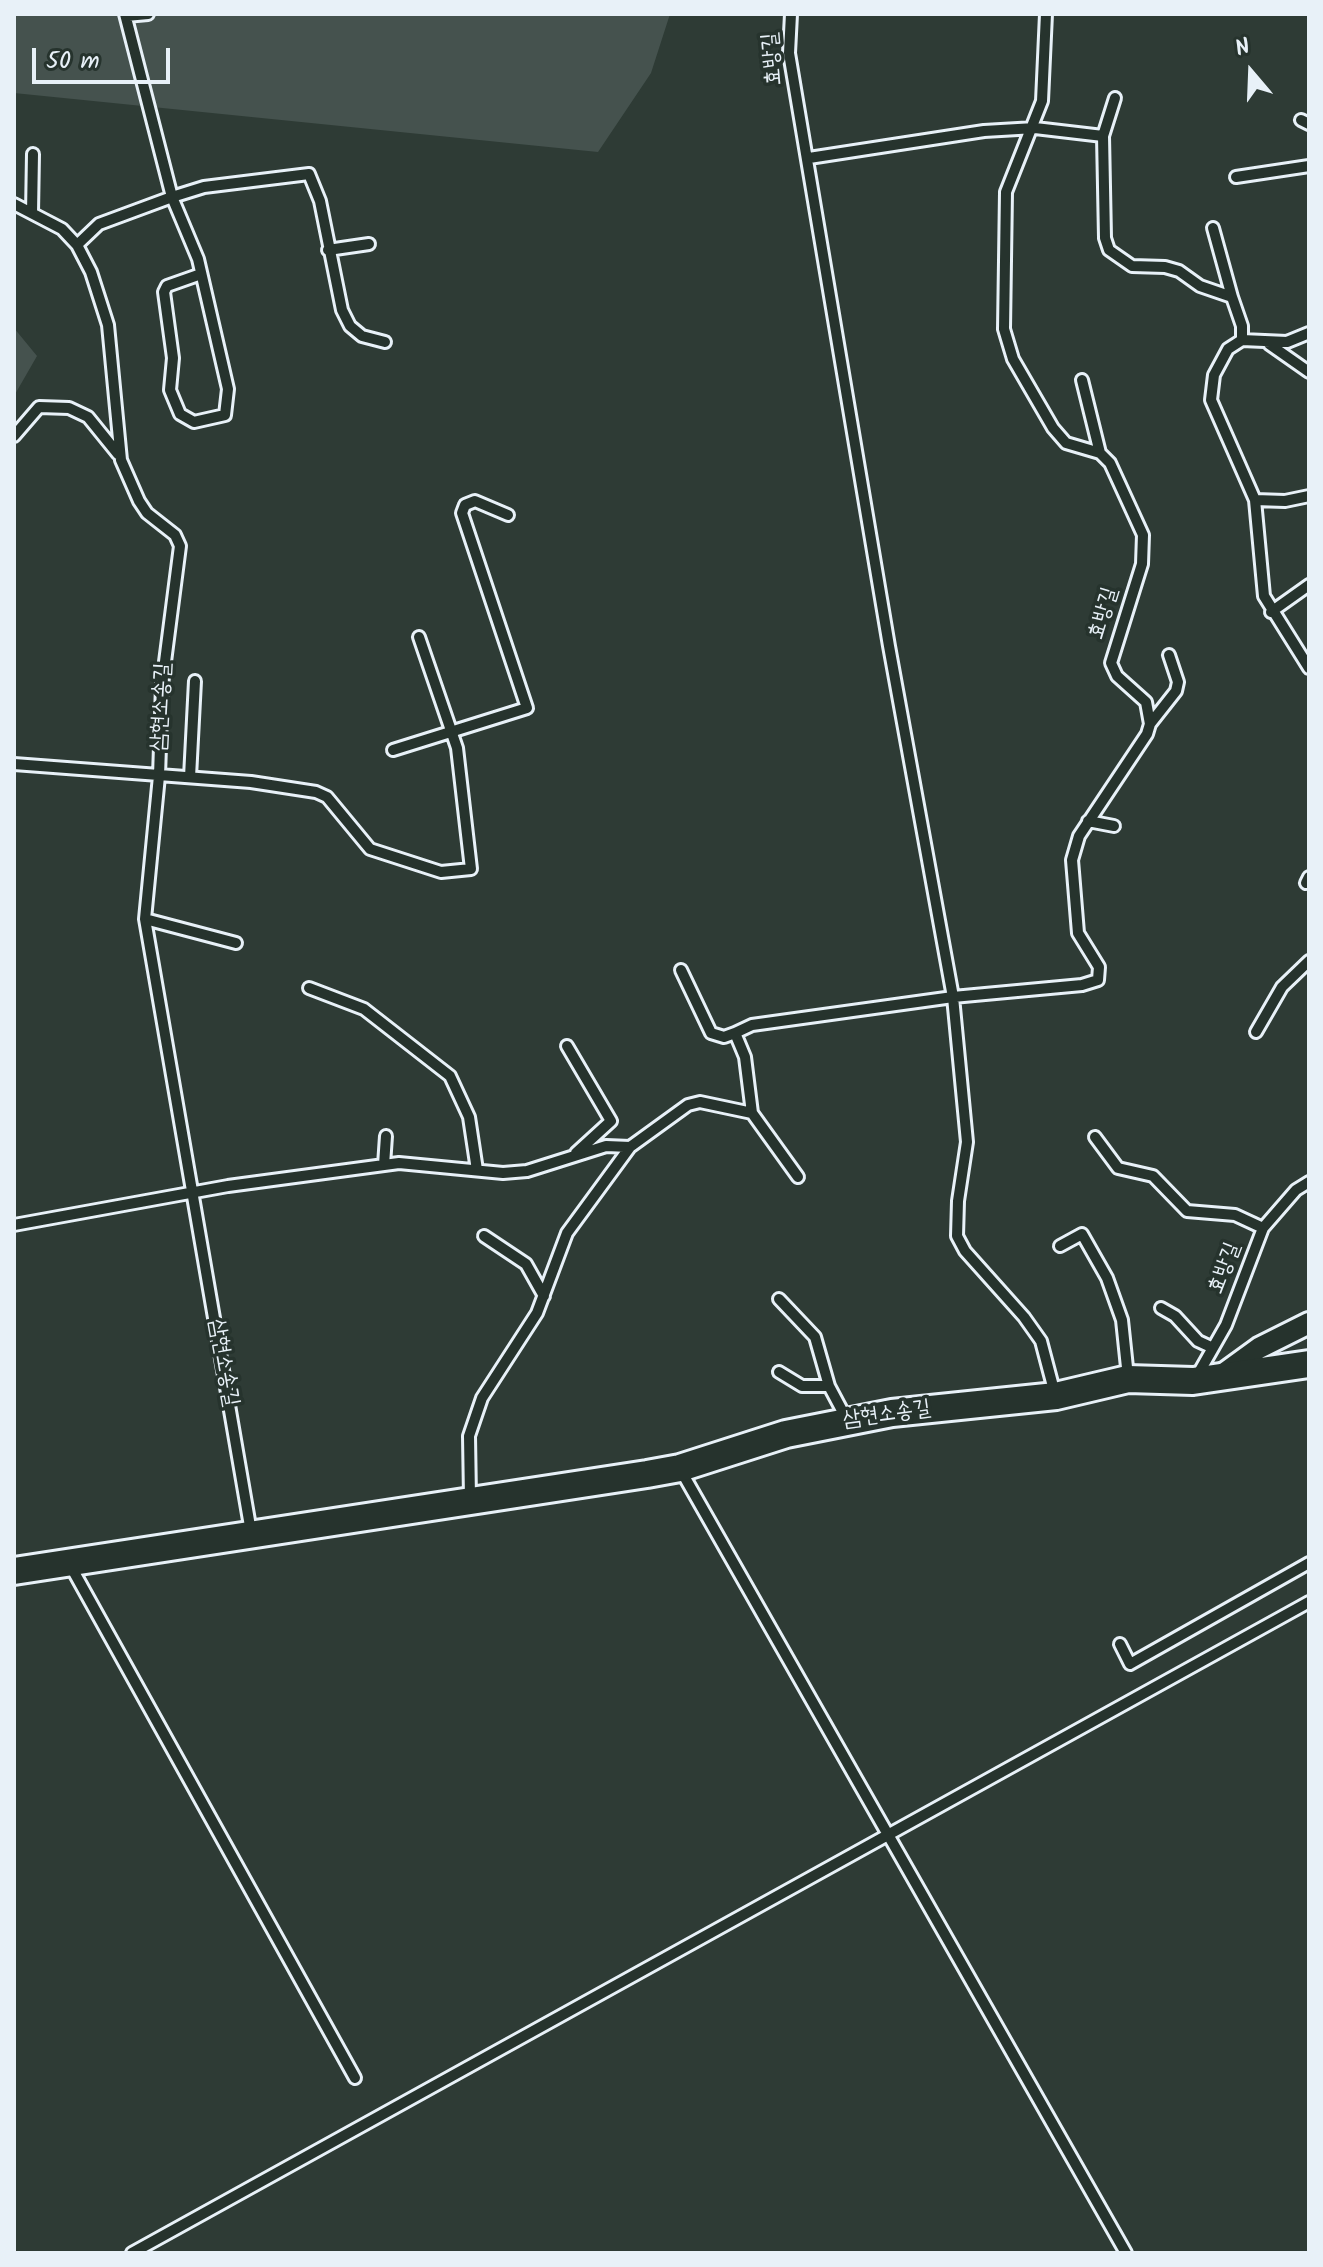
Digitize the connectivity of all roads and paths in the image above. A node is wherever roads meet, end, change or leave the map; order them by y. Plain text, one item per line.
1 (148, 14) edge
2 (791, 14) edge
3 (1046, 14) edge
4 (126, 15) edge
5 (1115, 98) dead end
6 (1035, 128) junction
7 (1103, 136) junction
8 (33, 154) dead end
9 (809, 158) junction
10 (1309, 166) edge
11 (1236, 177) dead end
12 (172, 197) junction
13 (14, 204) edge
14 (32, 213) junction
15 (1213, 228) dead end
16 (369, 244) dead end
17 (77, 245) junction
18 (328, 250) junction
19 (201, 274) junction
20 (1232, 297) junction
21 (1309, 333) edge
22 (1242, 340) junction
23 (385, 342) dead end
24 (1269, 344) junction
25 (1309, 372) edge
26 (1082, 380) dead end
27 (14, 436) edge
28 (1100, 453) junction
29 (121, 460) junction
30 (1309, 496) edge
31 (1255, 500) junction
32 (508, 515) dead end
33 (1309, 585) edge
34 (1271, 612) junction
35 (419, 637) dead end
36 (1169, 655) dead end
37 (1309, 668) edge
38 (195, 681) dead end
39 (1150, 724) junction
40 (452, 734) junction
41 (393, 750) dead end
42 (14, 764) edge
43 (159, 776) junction
44 (190, 777) junction
45 (1088, 821) junction
46 (1114, 826) dead end
47 (145, 919) junction
48 (236, 943) dead end
49 (1309, 961) edge
50 (681, 970) dead end
51 (309, 988) dead end
52 (953, 997) junction
53 (1256, 1032) dead end
54 (735, 1033) junction
55 (567, 1046) dead end
56 (752, 1113) junction
57 (386, 1136) dead end
58 (1095, 1137) dead end
59 (630, 1147) junction
60 (572, 1157) junction
61 (384, 1165) junction
62 (477, 1170) junction
63 (798, 1177) dead end
64 (1309, 1182) edge
65 (192, 1193) junction
66 (14, 1225) edge
67 (1263, 1228) junction
68 (484, 1236) dead end
69 (1060, 1246) dead end
70 (544, 1296) junction
71 (779, 1299) dead end
72 (1161, 1308) dead end
73 (1309, 1323) edge
74 (1213, 1348) junction
75 (1309, 1364) edge
76 (779, 1372) dead end
77 (1128, 1379) junction
78 (1206, 1379) junction
79 (829, 1386) junction
80 (1056, 1396) junction
81 (848, 1420) junction
82 (680, 1468) junction
83 (471, 1500) junction
84 (251, 1534) junction
85 (69, 1563) junction
86 (1309, 1563) edge
87 (14, 1571) edge
88 (1309, 1602) edge
89 (1120, 1644) dead end
90 (890, 1832) junction
91 (355, 2078) dead end
92 (132, 2253) edge
93 (1126, 2253) edge

1 - 4 lane
2 - 9 lane, 효방길
3 - 6 lane
4 - 12 lane
5 - 7 lane
6 - 7 lane
6 - 9 lane
6 - 28 lane
7 - 20 lane
8 - 14 lane
9 - 52 lane, 효방길
10 - 11 lane
12 - 17 lane
12 - 18 lane
12 - 19 lane
13 - 14 lane, 삼현소송길
14 - 17 lane, 삼현소송길
15 - 20 lane
16 - 18 lane
17 - 29 lane, 삼현소송길
18 - 23 lane
19 - 19 lane
20 - 22 lane
21 - 24 lane
22 - 24 lane
22 - 31 lane
24 - 25 lane
26 - 28 lane
27 - 29 lane
28 - 39 lane, 효방길
29 - 43 lane, 삼현소송길
30 - 31 lane
31 - 34 lane
32 - 40 lane
33 - 34 lane
34 - 37 lane
35 - 40 lane
36 - 39 lane
38 - 44 lane
39 - 45 lane
40 - 41 lane
40 - 44 lane
42 - 43 lane
43 - 44 lane
43 - 47 lane, 삼현소송길
45 - 46 lane
45 - 52 lane
47 - 48 lane
47 - 65 lane, 삼현소송길
49 - 53 lane
50 - 54 lane
51 - 62 lane
52 - 54 lane
52 - 80 lane, 효방길
54 - 56 lane
55 - 60 lane
56 - 59 lane
56 - 63 lane
57 - 61 lane
58 - 67 lane
59 - 60 lane
59 - 70 lane
60 - 62 lane
61 - 62 lane
61 - 65 lane
64 - 67 lane, 효방길
65 - 66 lane
65 - 84 lane, 삼현소송길
67 - 74 lane, 효방길
68 - 70 lane
69 - 77 lane
70 - 83 lane
71 - 79 lane
72 - 74 lane
73 - 78 street
74 - 78 lane, 효방길
75 - 78 street, 삼현소송길
76 - 79 lane
77 - 78 street, 삼현소송길
77 - 80 street, 삼현소송길
79 - 81 lane
80 - 81 street, 삼현소송길
81 - 82 street, 삼현소송길
82 - 83 street, 삼현소송길
82 - 90 lane
83 - 84 street, 삼현소송길
84 - 85 street, 삼현소송길
85 - 87 street, 삼현소송길
85 - 91 lane
86 - 89 lane
88 - 90 lane
90 - 92 lane
90 - 93 lane

